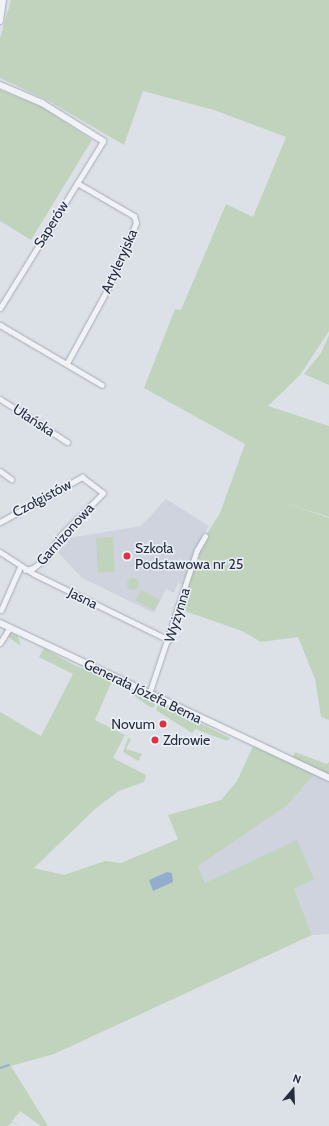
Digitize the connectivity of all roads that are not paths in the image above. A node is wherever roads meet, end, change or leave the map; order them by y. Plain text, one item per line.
1 (3, 0) edge
2 (0, 21) edge
3 (0, 85) edge
4 (103, 141) joint
5 (77, 184) junction
6 (0, 308) edge
7 (0, 325) edge
8 (67, 363) junction
9 (102, 385) dead end
10 (0, 399) edge
11 (67, 442) dead end
12 (0, 470) edge
13 (11, 479) dead end
14 (103, 493) joint
15 (0, 522) edge
16 (205, 536) dead end
17 (0, 552) edge
18 (23, 568) junction
19 (0, 610) edge
20 (0, 622) edge
21 (10, 627) junction
22 (169, 640) junction
23 (0, 642) edge
24 (149, 694) junction
25 (329, 778) edge

1 - 2 street
3 - 4 street
4 - 5 street, Saperów
5 - 6 street, Saperów
5 - 8 street, Artyleryjska
7 - 8 street
8 - 9 street
10 - 11 street, Ułańska
12 - 13 street
14 - 15 street, Czołgistów
14 - 18 street, Garnizonowa
16 - 22 street, Wyżynna
17 - 18 street, Jasna
18 - 19 street, Garnizonowa
18 - 22 street, Jasna
20 - 21 street, Generała Józefa Bema
21 - 23 street
21 - 24 street, Generała Józefa Bema
22 - 24 street, Wyżynna
24 - 25 street, Generała Józefa Bema

